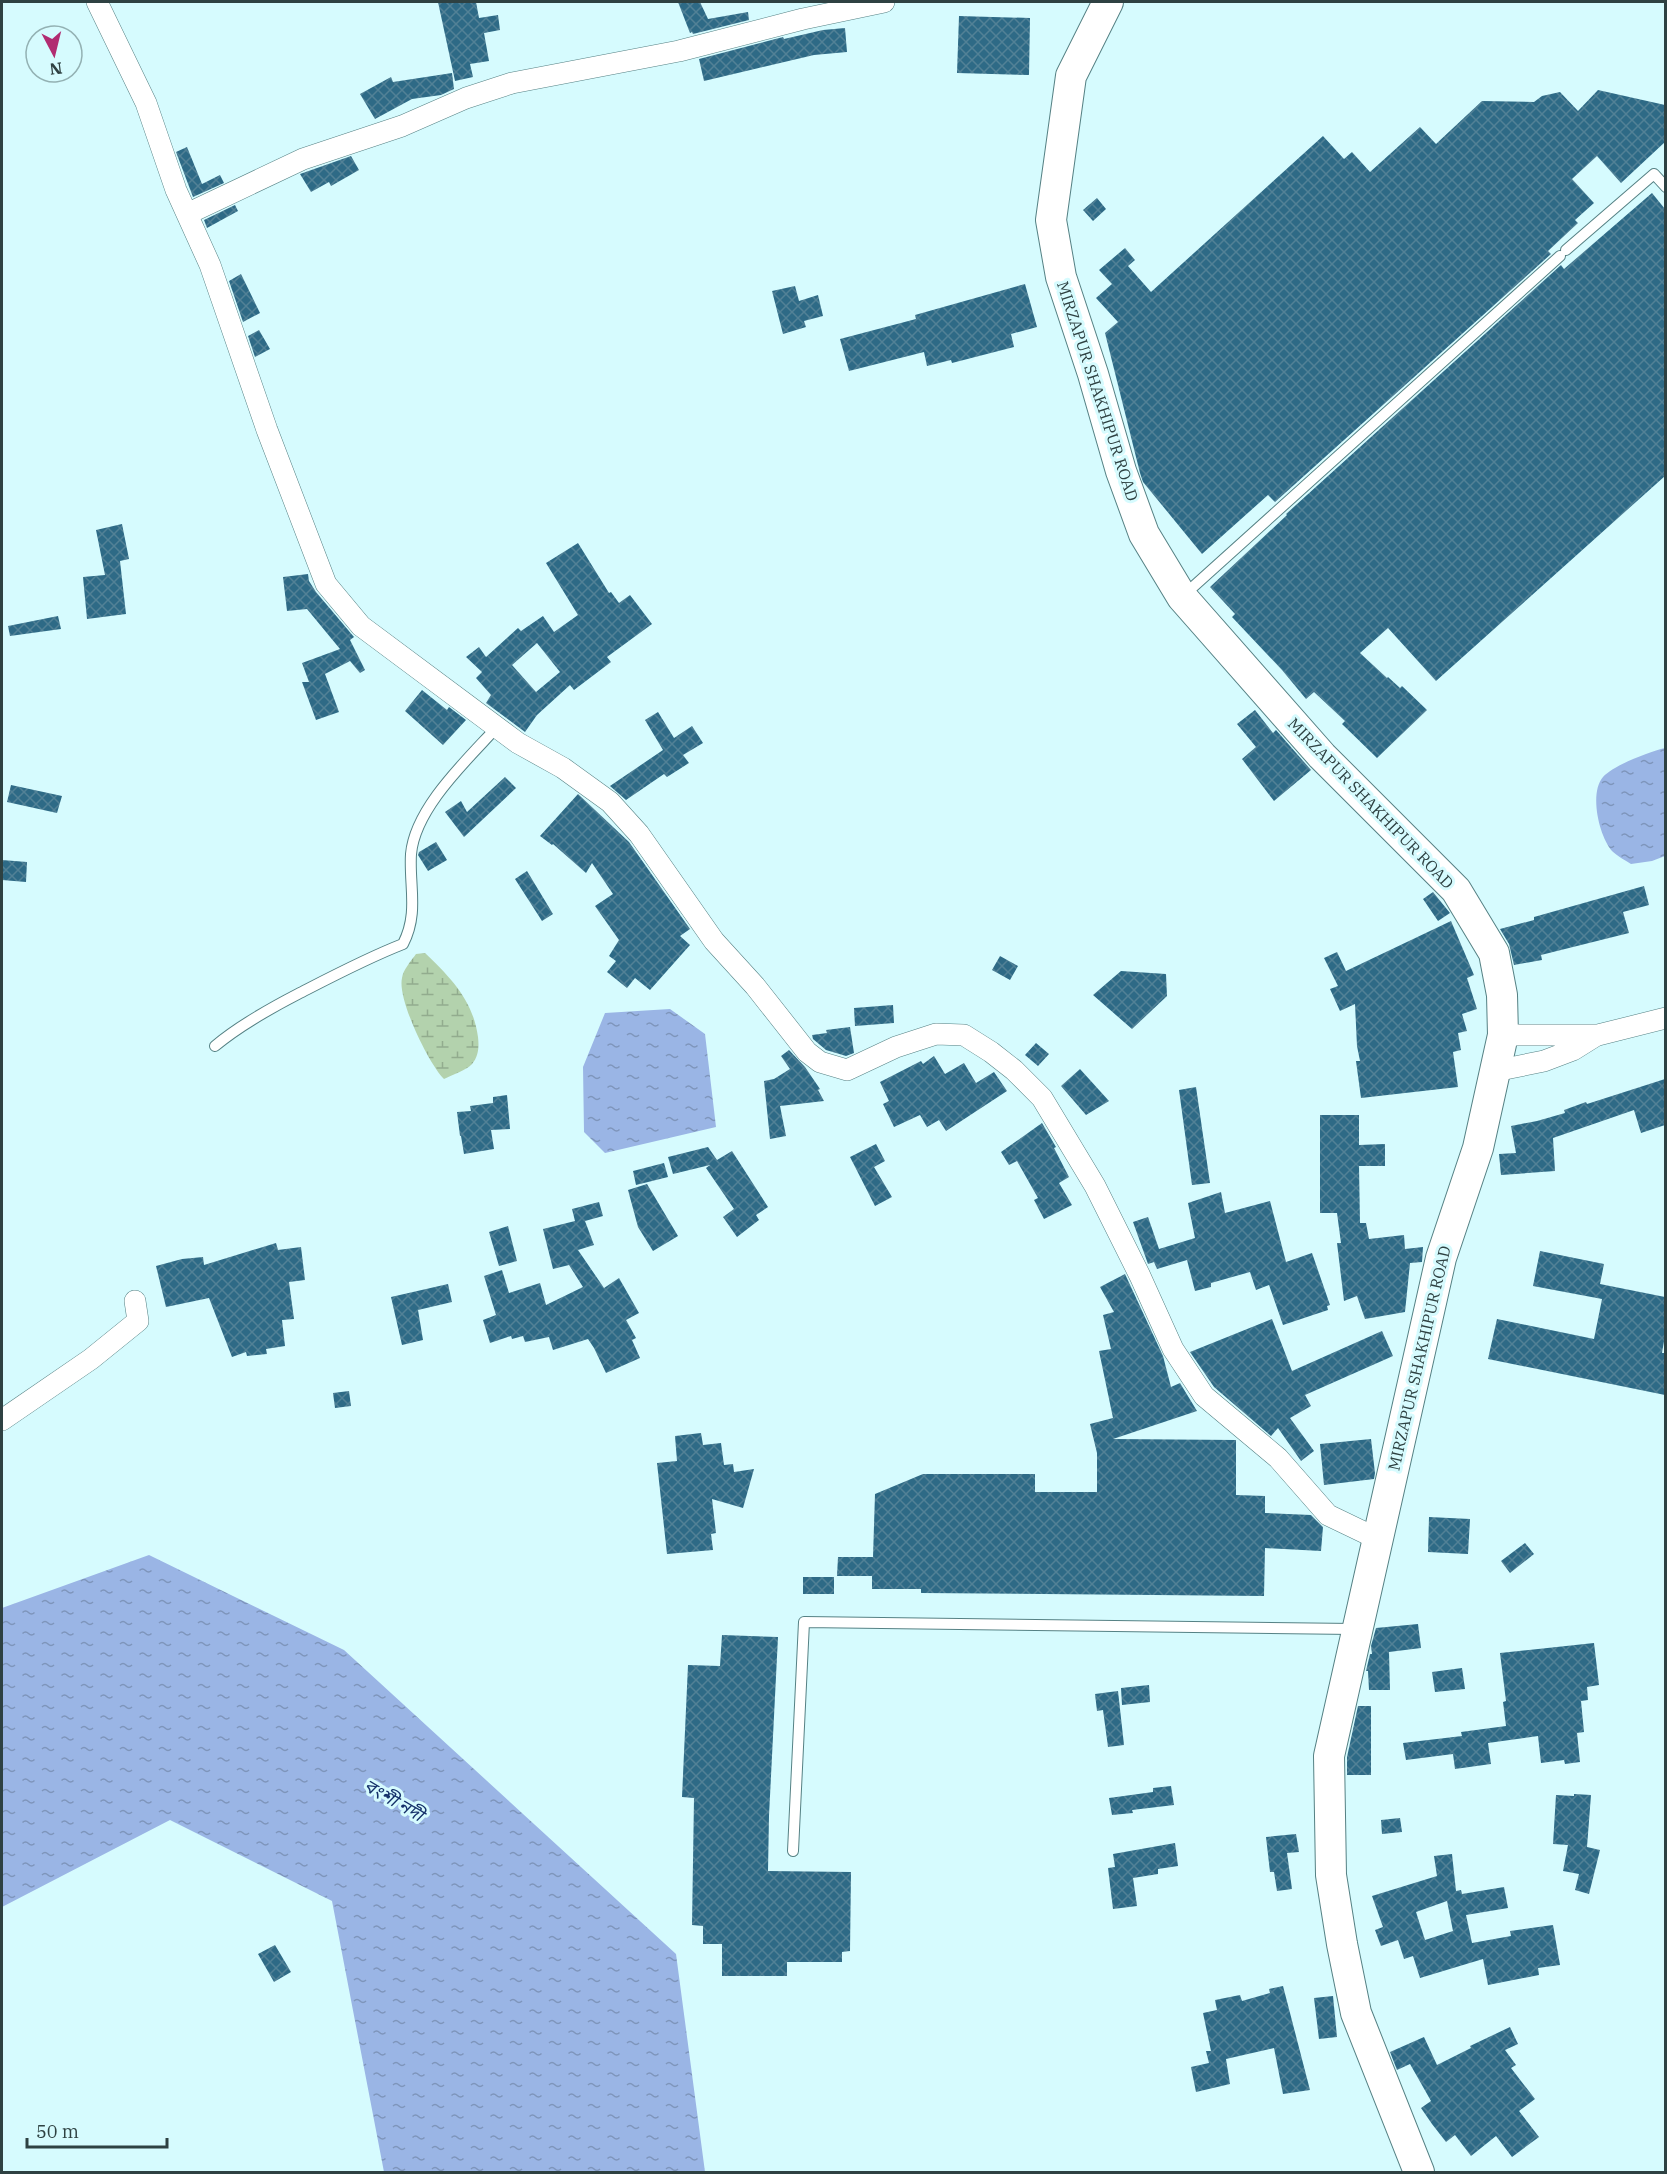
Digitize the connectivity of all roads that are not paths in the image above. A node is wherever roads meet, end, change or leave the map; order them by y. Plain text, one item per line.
1 (97, 2) edge
2 (884, 2) edge
3 (1108, 2) edge
4 (1665, 187) edge
5 (187, 214) junction
6 (1182, 597) junction
7 (497, 727) junction
8 (1665, 1018) edge
9 (1503, 1035) junction
10 (1598, 1035) junction
11 (215, 1046) dead end
12 (1495, 1071) junction
13 (135, 1301) dead end
14 (2, 1420) edge
15 (1378, 1539) junction
16 (1358, 1629) junction
17 (793, 1851) dead end
18 (1419, 2172) edge

1 - 5 street
2 - 5 street
3 - 6 main road, MIRZAPUR SHAKHIPUR ROAD
4 - 6 lane
5 - 7 street
6 - 9 main road, MIRZAPUR SHAKHIPUR ROAD
7 - 11 lane
7 - 15 street
8 - 10 street
9 - 10 street
9 - 12 main road, MIRZAPUR SHAKHIPUR ROAD
10 - 12 street
12 - 15 main road, MIRZAPUR SHAKHIPUR ROAD
13 - 14 street
15 - 16 main road, MIRZAPUR SHAKHIPUR ROAD
16 - 17 lane
16 - 18 main road, MIRZAPUR SHAKHIPUR ROAD

